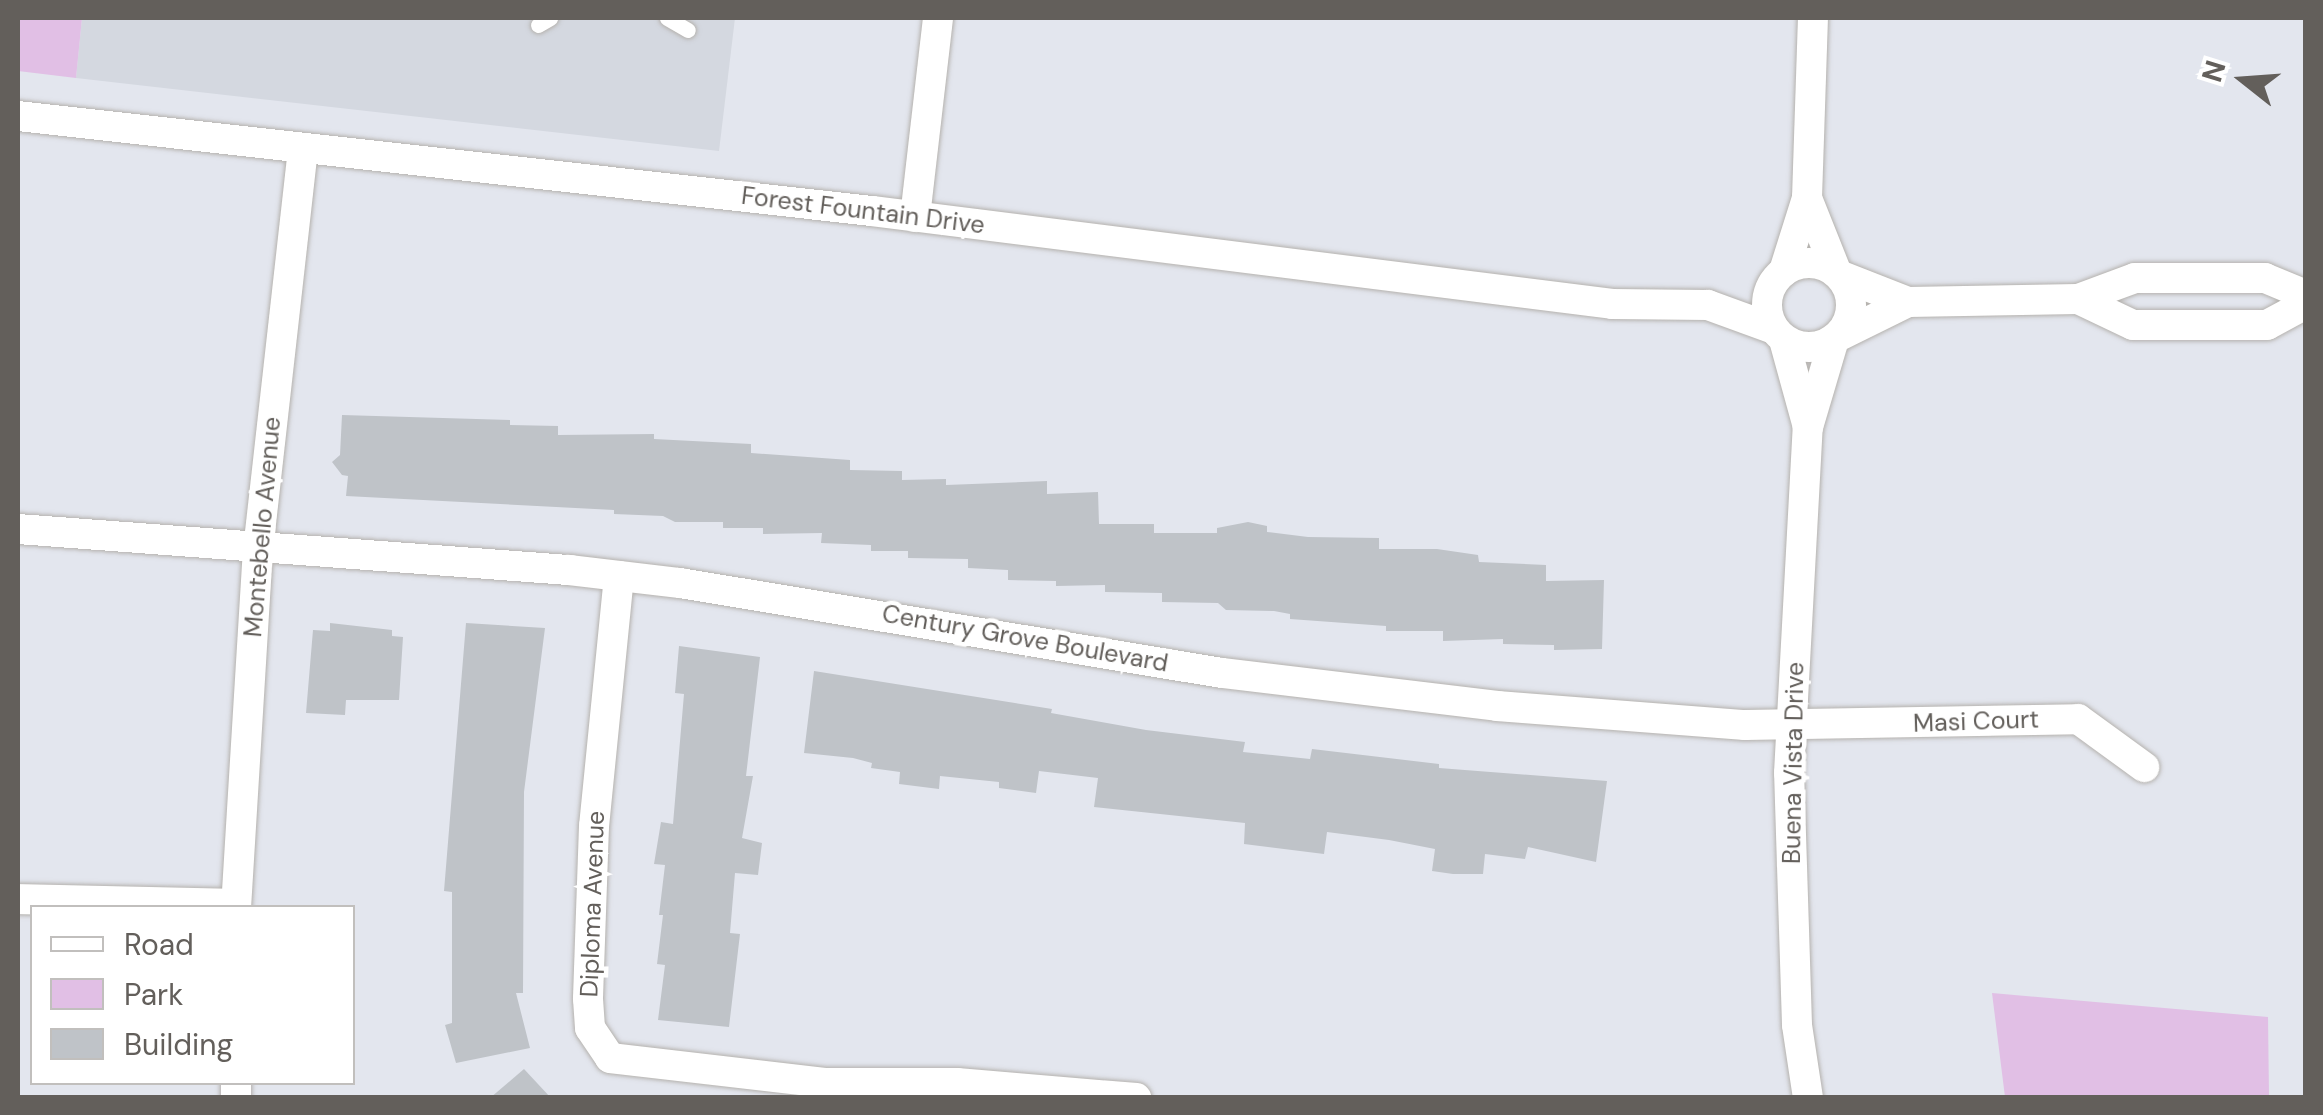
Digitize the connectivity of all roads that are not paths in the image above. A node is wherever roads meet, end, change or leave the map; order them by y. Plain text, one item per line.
1 (668, 18) edge
2 (938, 18) edge
3 (1813, 18) edge
4 (688, 30) dead end
5 (18, 116) edge
6 (304, 149) junction
7 (1808, 198) junction
8 (915, 217) junction
9 (1838, 273) junction
10 (1781, 274) junction
11 (2306, 295) edge
12 (2078, 299) junction
13 (1908, 302) junction
14 (2306, 304) edge
15 (1708, 305) junction
16 (1779, 334) junction
17 (1836, 338) junction
18 (1808, 427) junction
19 (18, 529) edge
20 (258, 550) junction
21 (619, 576) junction
22 (1792, 725) junction
23 (2144, 767) dead end
24 (18, 899) edge
25 (205, 905) edge
26 (236, 905) edge
27 (1136, 1098) edge
28 (1808, 1098) edge

1 - 4 lane
2 - 8 street
3 - 7 street
5 - 6 street, Forest Fountain Drive
6 - 8 street, Forest Fountain Drive
6 - 20 street, Montebello Avenue
7 - 9 street
7 - 10 street
8 - 15 street, Forest Fountain Drive
9 - 10 street
9 - 13 street
9 - 17 street
10 - 15 street, Forest Fountain Drive
10 - 16 street
11 - 12 street
12 - 13 street
12 - 14 street
13 - 17 street
15 - 16 street, Forest Fountain Drive
16 - 17 street
16 - 18 street, Buena Vista Drive
17 - 18 street, Buena Vista Drive
18 - 22 street, Buena Vista Drive
19 - 20 street, Century Grove Boulevard
20 - 21 street, Century Grove Boulevard
20 - 26 street, Montebello Avenue
21 - 22 street, Century Grove Boulevard
21 - 27 street, Diploma Avenue
22 - 23 street, Masi Court
22 - 28 street, Buena Vista Drive
24 - 25 street

